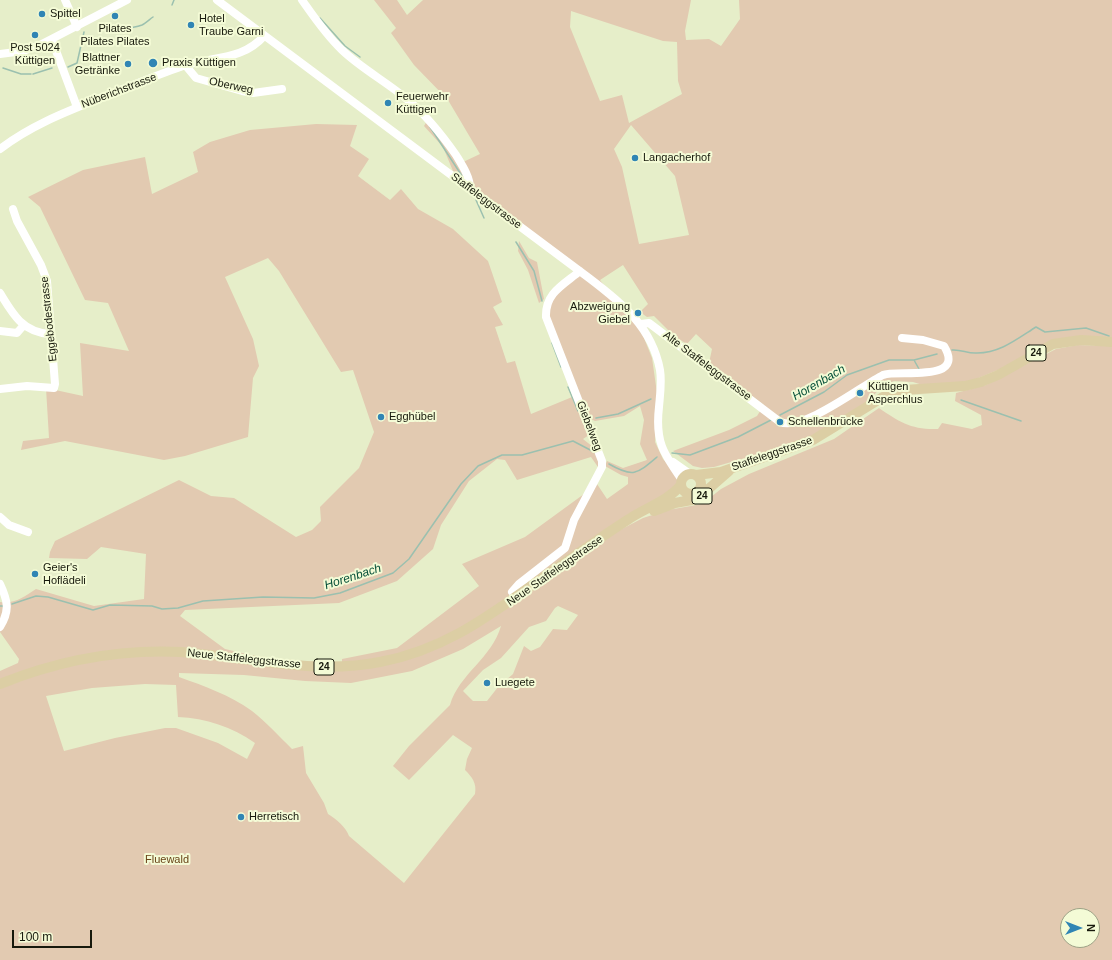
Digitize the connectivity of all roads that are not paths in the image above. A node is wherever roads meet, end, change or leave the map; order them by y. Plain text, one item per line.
1 (65, 0) edge
2 (127, 0) edge
3 (217, 0) edge
4 (302, 0) edge
5 (77, 27) junction
6 (264, 36) junction
7 (52, 40) junction
8 (0, 54) edge
9 (186, 66) junction
10 (282, 89) dead end
11 (77, 107) junction
12 (0, 149) edge
13 (470, 188) junction
14 (13, 209) dead end
15 (580, 271) junction
16 (0, 293) edge
17 (641, 324) junction
18 (23, 326) junction
19 (0, 331) edge
20 (50, 334) junction
21 (902, 338) dead end
22 (1112, 342) edge
23 (0, 389) edge
24 (732, 468) junction
25 (721, 472) junction
26 (687, 479) junction
27 (701, 488) junction
28 (688, 494) junction
29 (663, 507) junction
30 (0, 517) edge
31 (616, 529) junction
32 (28, 532) dead end
33 (0, 584) edge
34 (512, 592) dead end
35 (0, 627) edge
36 (0, 684) edge

1 - 5 street
2 - 5 street
3 - 6 street, Staffeleggstrasse
4 - 13 street
5 - 7 street
6 - 9 street, Nüberichstrasse
6 - 13 street, Staffeleggstrasse
7 - 8 street
7 - 11 street
9 - 10 street, Oberweg
9 - 11 street, Nüberichstrasse
11 - 12 street, Nüberichstrasse
13 - 15 street, Staffeleggstrasse
14 - 20 street, Eggebodestrasse
15 - 17 street, Staffeleggstrasse
15 - 34 street, Giebelweg
16 - 18 street
17 - 21 street, Alte Staffeleggstrasse
17 - 26 street, Staffeleggstrasse
18 - 19 street
18 - 20 street
20 - 23 street, Eggebodestrasse
22 - 24 main road, Staffeleggstrasse / 24
24 - 25 main road, Staffeleggstrasse / 24
24 - 29 main road, 24
25 - 26 main road, Staffeleggstrasse / 24
25 - 27 main road, Staffeleggstrasse / 24
26 - 27 main road
26 - 28 main road
26 - 31 main road, Neue Staffeleggstrasse / 24
27 - 28 main road
28 - 29 main road, 24
29 - 31 main road, 24
30 - 32 street
31 - 36 main road, Neue Staffeleggstrasse / 24
33 - 35 street

